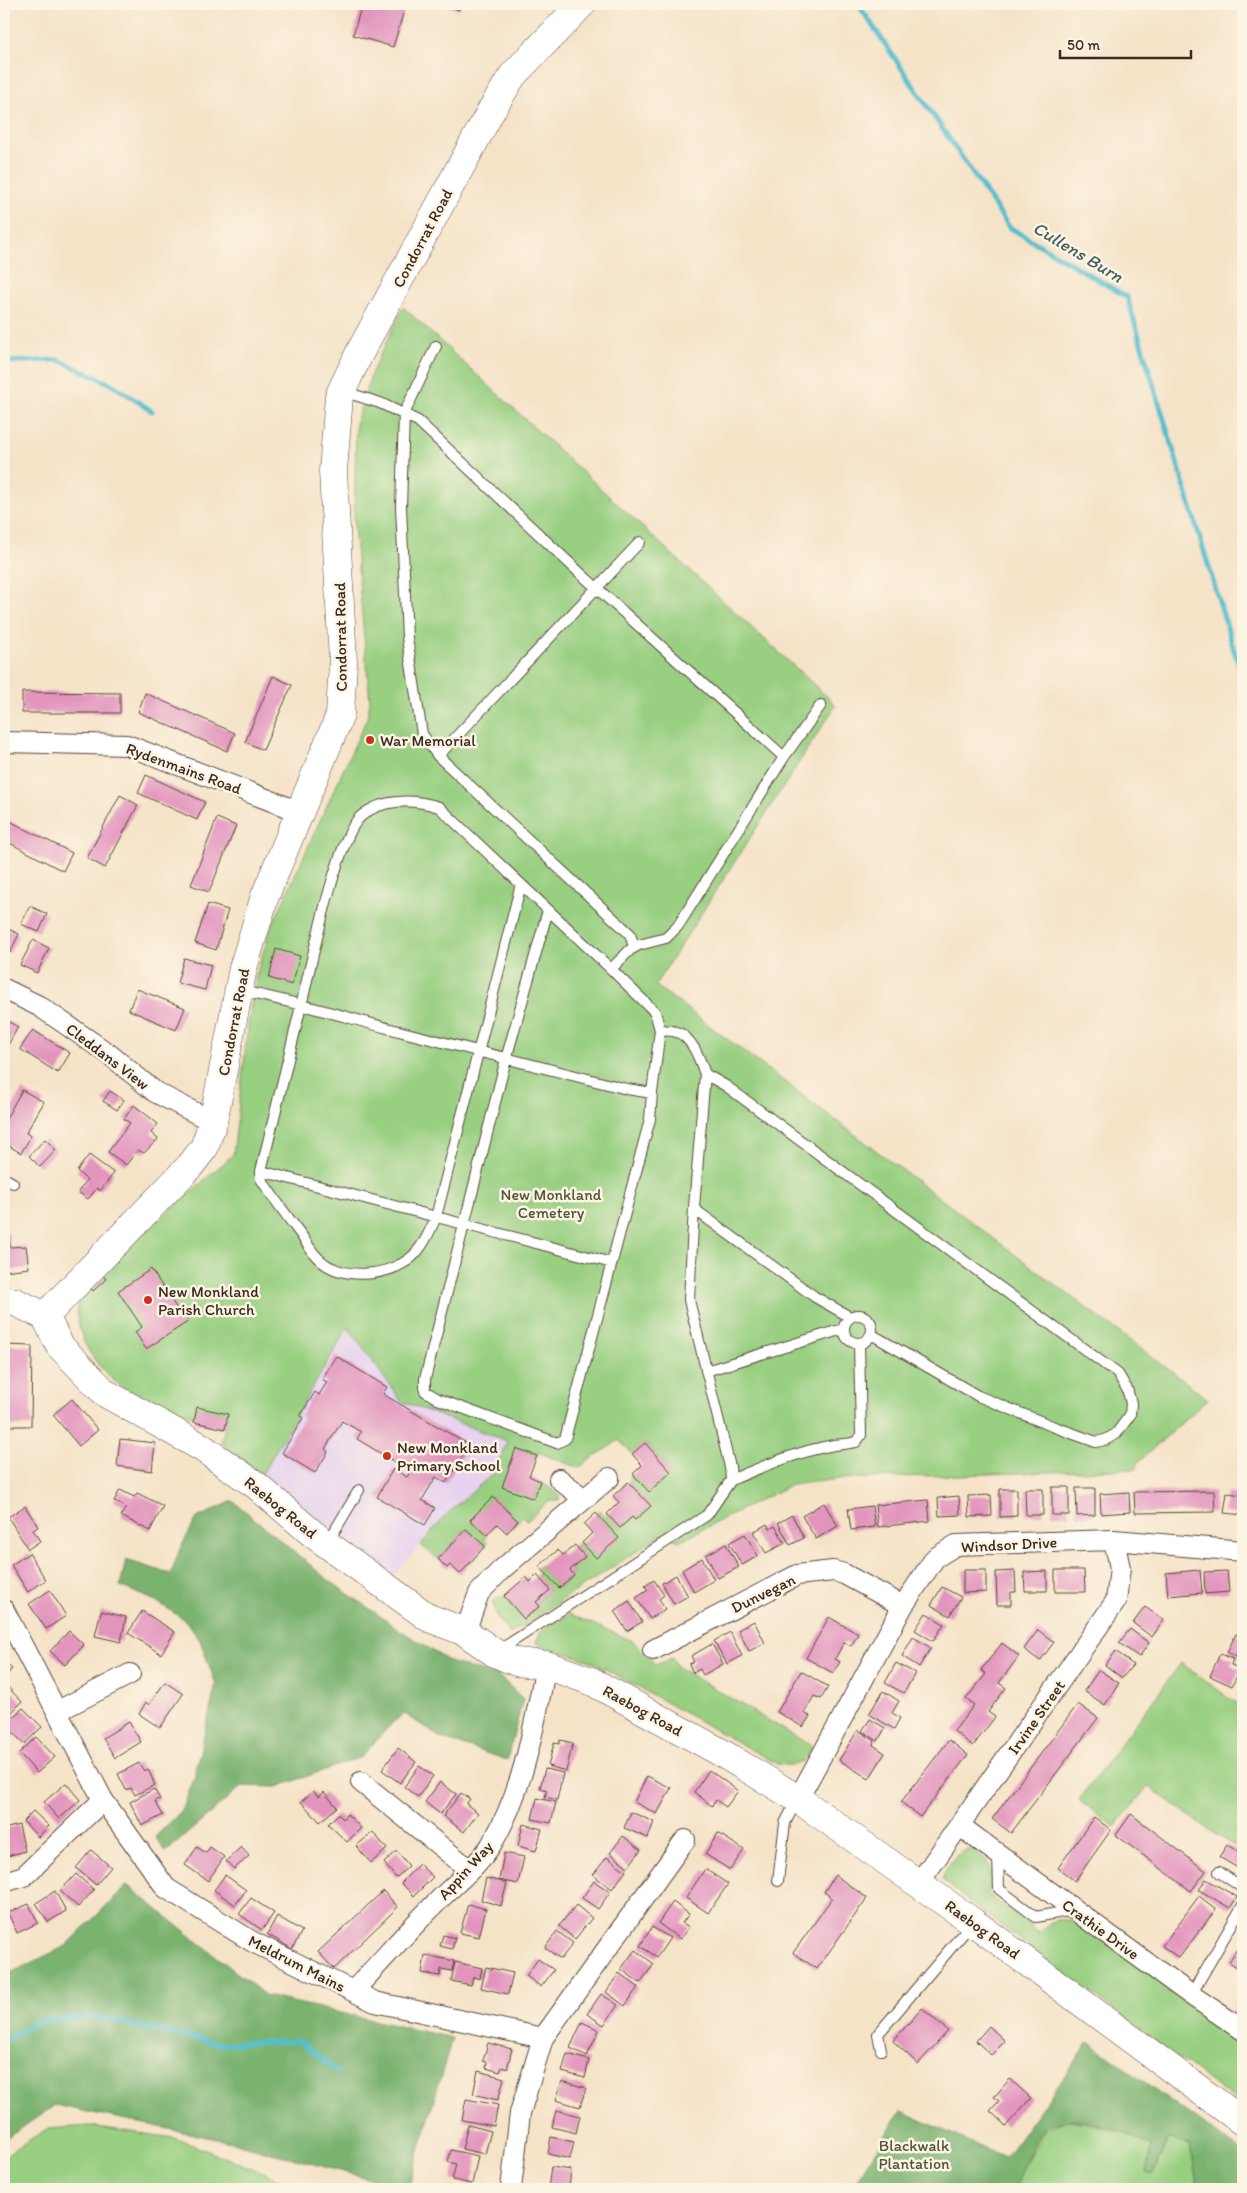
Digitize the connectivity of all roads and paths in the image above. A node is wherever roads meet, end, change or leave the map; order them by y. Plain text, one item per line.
1 (582, 4) edge
2 (436, 346) dead end
3 (341, 391) junction
4 (404, 414) junction
5 (640, 542) dead end
6 (597, 588) junction
7 (820, 705) dead end
8 (4, 742) edge
9 (438, 756) junction
10 (784, 758) junction
11 (300, 812) junction
12 (521, 884) junction
13 (548, 910) junction
14 (634, 948) junction
15 (611, 969) junction
16 (4, 989) edge
17 (238, 991) junction
18 (301, 1006) junction
19 (660, 1030) junction
20 (477, 1051) junction
21 (506, 1059) junction
22 (705, 1074) junction
23 (652, 1093) junction
24 (213, 1122) junction
25 (261, 1171) junction
26 (694, 1209) junction
27 (436, 1216) junction
28 (464, 1224) junction
29 (612, 1263) junction
30 (4, 1300) edge
31 (45, 1316) junction
32 (850, 1317) junction
33 (843, 1329) junction
34 (871, 1334) junction
35 (859, 1343) junction
36 (706, 1371) junction
37 (609, 1478) dead end
38 (559, 1479) dead end
39 (731, 1480) junction
40 (359, 1490) dead end
41 (584, 1500) junction
42 (1114, 1540) junction
43 (327, 1543) junction
44 (1243, 1552) edge
45 (903, 1606) junction
46 (4, 1610) edge
47 (465, 1632) junction
48 (653, 1650) dead end
49 (494, 1653) junction
50 (546, 1664) junction
51 (130, 1674) dead end
52 (58, 1711) junction
53 (361, 1782) dead end
54 (798, 1799) junction
55 (103, 1800) junction
56 (960, 1826) junction
57 (685, 1840) dead end
58 (998, 1854) junction
59 (470, 1870) junction
60 (1219, 1872) dead end
61 (778, 1881) dead end
62 (4, 1882) edge
63 (919, 1883) junction
64 (1243, 1888) edge
65 (1243, 1905) edge
66 (1075, 1910) junction
67 (973, 1922) junction
68 (353, 1991) junction
69 (1190, 1995) junction
70 (1243, 2030) edge
71 (543, 2038) junction
72 (881, 2050) dead end
73 (1243, 2122) edge
74 (511, 2189) edge

1 - 3 main road, Condorrat Road
2 - 4 lane
3 - 4 lane
3 - 11 main road, Condorrat Road
4 - 6 lane
4 - 9 lane
5 - 6 lane
6 - 9 lane
6 - 10 lane
7 - 10 lane
8 - 11 street, Rydenmains Road
9 - 14 lane
10 - 14 lane
11 - 17 main road, Condorrat Road
12 - 13 lane
12 - 18 lane
12 - 20 lane
13 - 15 lane
13 - 21 lane
14 - 15 lane
15 - 19 lane
16 - 24 street, Cleddans View
17 - 18 lane
17 - 24 main road, Condorrat Road
18 - 20 lane
18 - 25 lane
19 - 22 lane
19 - 23 lane
20 - 21 lane
20 - 27 lane
21 - 23 lane
21 - 28 lane
22 - 26 lane
22 - 34 lane
23 - 29 lane
24 - 31 main road, Condorrat Road
25 - 27 lane
25 - 27 lane
26 - 32 lane
26 - 36 lane
27 - 28 lane
28 - 29 lane
28 - 29 lane
30 - 31 main road
31 - 43 main road, Raebog Road
32 - 33 lane
32 - 34 lane
33 - 35 lane
33 - 36 lane
34 - 35 lane
35 - 39 lane
36 - 39 lane
37 - 41 street
38 - 41 street
39 - 49 lane
40 - 43 lane
41 - 47 street
42 - 44 street, Windsor Drive
42 - 45 street, Windsor Drive
42 - 56 street, Irvine Street
43 - 47 main road, Raebog Road
45 - 48 street, Dunvegan
45 - 54 street, Windsor Drive
46 - 52 street, Meldrum Mains
47 - 49 main road, Raebog Road
49 - 50 main road, Raebog Road
50 - 54 main road, Raebog Road
50 - 59 street, Appin Way
51 - 52 street
52 - 55 street, Meldrum Mains
53 - 59 street
54 - 61 lane
54 - 63 main road, Raebog Road
55 - 62 street
55 - 68 street, Meldrum Mains
56 - 58 street, Crathie Drive
56 - 63 street, Irvine Street
57 - 71 street
58 - 66 street, Crathie Drive
58 - 66 lane
59 - 68 street, Appin Way
60 - 64 lane
63 - 67 main road, Raebog Road
65 - 69 lane
66 - 69 street, Crathie Drive
67 - 72 lane
67 - 73 main road, Raebog Road
68 - 71 street, Meldrum Mains
69 - 70 street, Crathie Drive
71 - 74 street

